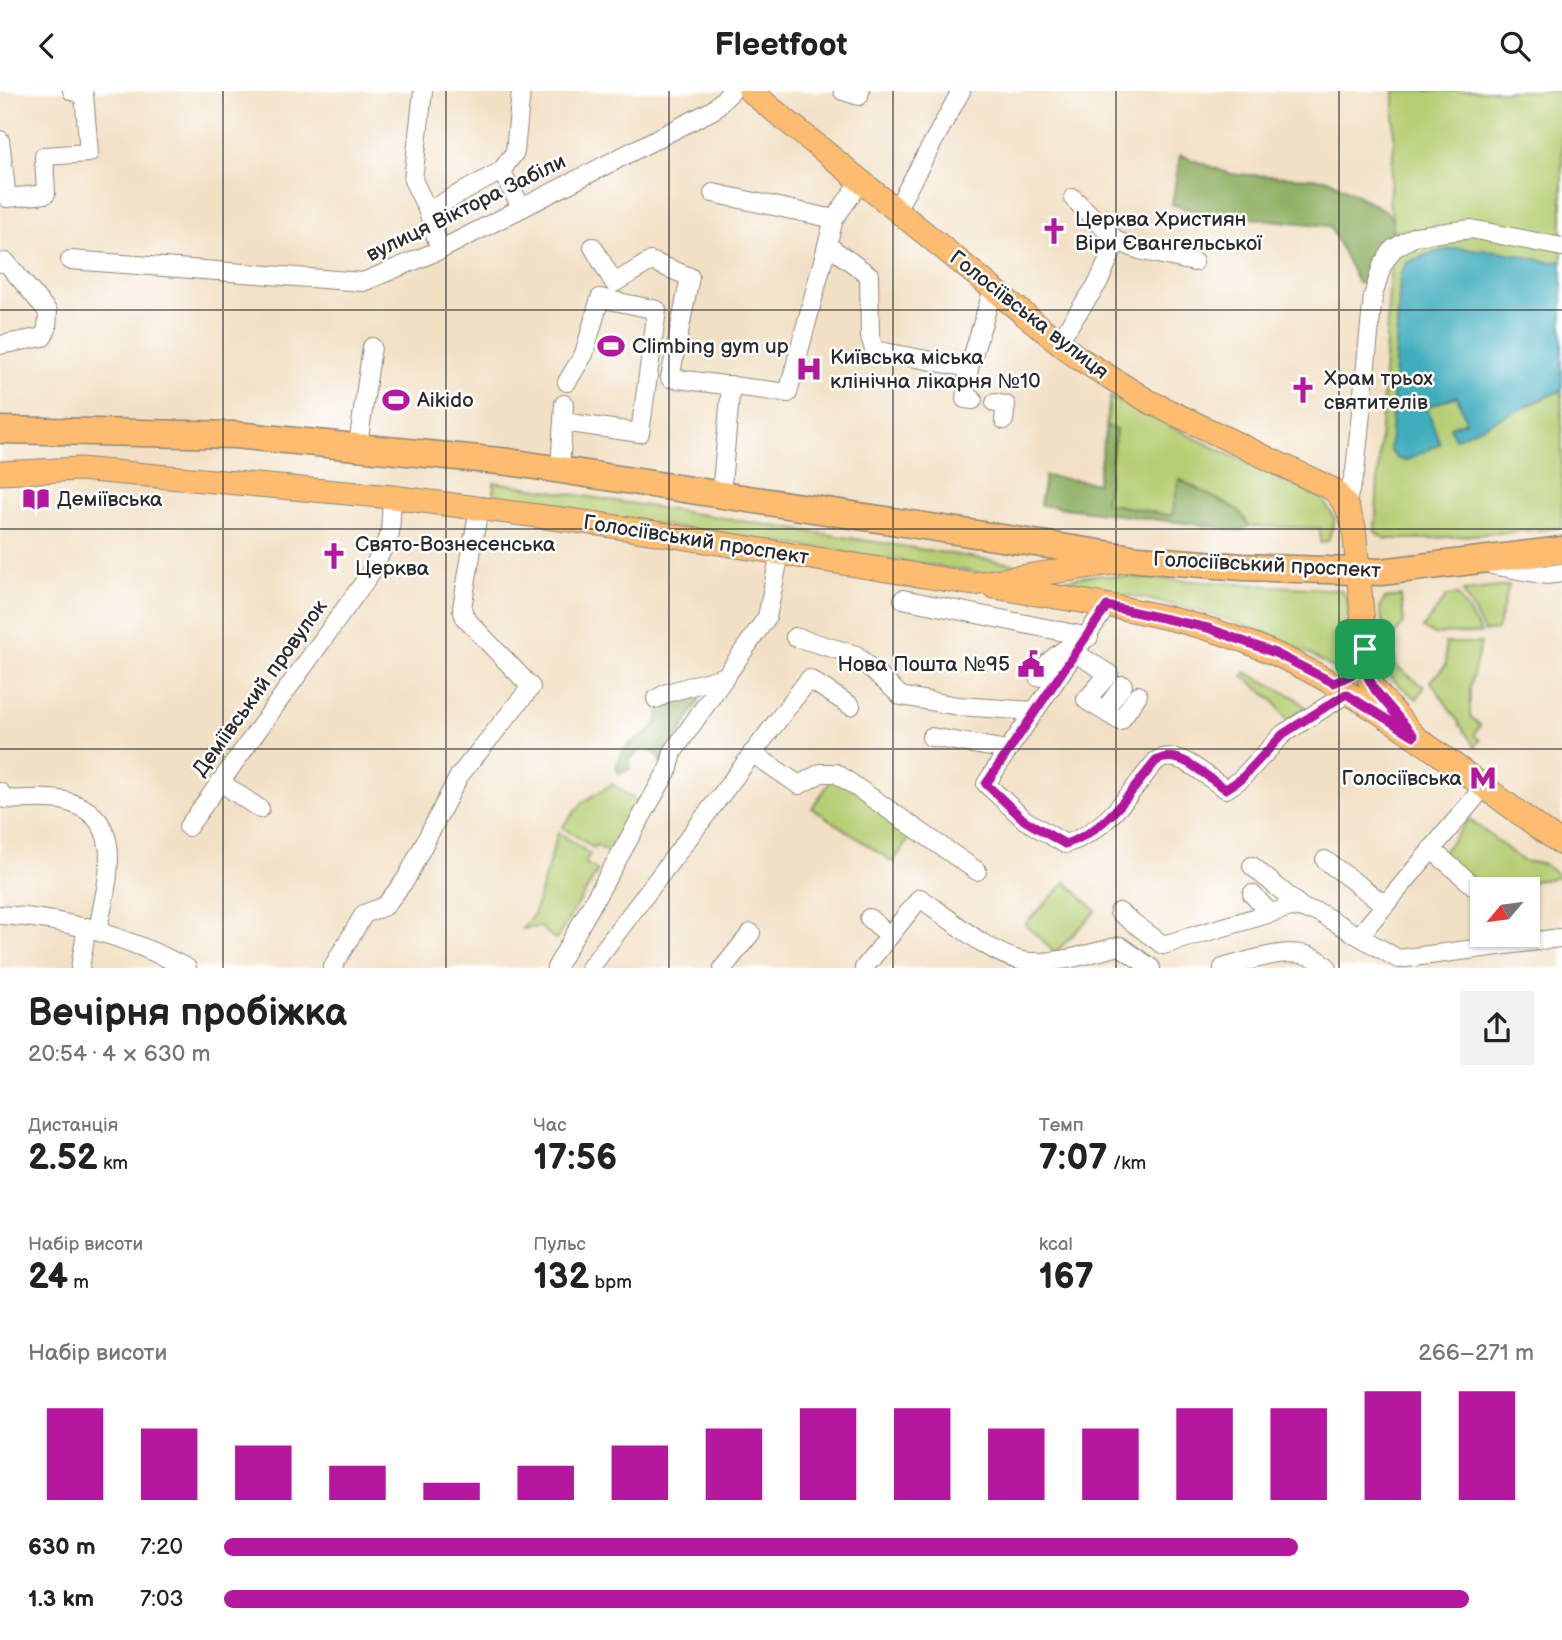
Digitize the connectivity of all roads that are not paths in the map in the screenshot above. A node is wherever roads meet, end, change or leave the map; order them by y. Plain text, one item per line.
1 (72, 91) edge
2 (423, 91) edge
3 (521, 91) edge
4 (732, 91) edge
5 (750, 91) edge
6 (843, 91) edge
7 (860, 91) edge
8 (961, 91) edge
9 (0, 140) edge
10 (504, 167) dead end
11 (861, 181) junction
12 (713, 193) dead end
13 (1073, 198) dead end
14 (522, 208) junction
15 (896, 210) junction
16 (428, 211) junction
17 (834, 219) junction
18 (1117, 241) junction
19 (827, 245) junction
20 (593, 247) dead end
21 (1562, 247) edge
22 (440, 250) junction
23 (70, 260) dead end
24 (1194, 262) dead end
25 (0, 263) edge
26 (993, 289) junction
27 (1058, 342) junction
28 (0, 345) edge
29 (372, 347) dead end
30 (969, 368) junction
31 (567, 382) dead end
32 (732, 385) junction
33 (973, 400) dead end
34 (995, 404) dead end
35 (1004, 420) dead end
36 (0, 430) edge
37 (76, 431) junction
38 (0, 440) edge
39 (358, 445) junction
40 (0, 462) edge
41 (57, 468) junction
42 (560, 469) junction
43 (0, 473) edge
44 (1355, 493) junction
45 (721, 495) junction
46 (392, 497) junction
47 (479, 507) junction
48 (1562, 550) edge
49 (780, 554) junction
50 (1139, 559) junction
51 (1478, 562) junction
52 (1358, 571) junction
53 (1562, 573) edge
54 (974, 584) junction
55 (903, 599) dead end
56 (1107, 606) junction
57 (795, 637) dead end
58 (1089, 638) junction
59 (1365, 649) junction
60 (1077, 654) junction
61 (723, 677) junction
62 (1038, 677) dead end
63 (1321, 679) junction
64 (1130, 690) dead end
65 (1346, 694) junction
66 (656, 699) dead end
67 (851, 706) dead end
68 (1035, 711) junction
69 (1414, 736) junction
70 (931, 737) dead end
71 (1008, 750) junction
72 (752, 753) junction
73 (220, 782) junction
74 (1483, 788) junction
75 (0, 792) edge
76 (260, 809) dead end
77 (187, 827) dead end
78 (1562, 844) edge
79 (1432, 849) junction
80 (1325, 860) dead end
81 (1252, 866) dead end
82 (978, 871) dead end
83 (1470, 882) edge
84 (1252, 894) dead end
85 (1385, 905) junction
86 (1305, 909) junction
87 (1119, 912) dead end
88 (1270, 913) junction
89 (0, 915) edge
90 (869, 918) dead end
91 (93, 929) junction
92 (751, 933) dead end
93 (890, 936) junction
94 (1359, 936) junction
95 (1560, 937) dead end
96 (80, 968) edge
97 (187, 968) edge
98 (332, 968) edge
99 (556, 968) edge
100 (590, 968) edge
101 (723, 968) edge
102 (864, 968) edge
103 (1151, 968) edge
104 (1223, 968) edge
105 (1328, 968) edge

1 - 9 street
2 - 16 street
3 - 10 street
4 - 14 street, вулиця Віктора Забіли
5 - 11 main road, Голосіївська вулиця
6 - 7 street
8 - 15 street
11 - 15 main road, Голосіївська вулиця
11 - 17 street
12 - 17 street
13 - 18 street
14 - 16 street
14 - 22 street, вулиця Віктора Забіли
15 - 26 main road, Голосіївська вулиця
16 - 22 street
17 - 19 street
18 - 24 street
18 - 27 street
19 - 30 street
19 - 32 street
20 - 32 street
21 - 44 street
22 - 23 street, вулиця Віктора Забіли
25 - 28 street
26 - 27 main road, Голосіївська вулиця
26 - 30 street
27 - 44 main road, Голосіївська вулиця
29 - 39 street
30 - 33 street
31 - 42 street
32 - 45 street
34 - 35 street
36 - 37 highway, Голосіївський проспект
37 - 38 highway, Голосіївський проспект
37 - 39 highway, Голосіївський проспект
39 - 42 highway, Голосіївський проспект
40 - 41 main road
41 - 43 main road, Голосіївський проспект
41 - 46 main road, Голосіївський проспект
42 - 45 highway, Голосіївський проспект
44 - 52 main road
45 - 50 highway, Голосіївський проспект
46 - 47 main road, Голосіївський проспект
46 - 73 street, Деміївський провулок
47 - 49 main road, Голосіївський проспект
47 - 98 street
48 - 51 highway, Голосіївський проспект
49 - 54 main road, Голосіївський проспект
49 - 61 street
50 - 52 highway, Голосіївський проспект
50 - 54 main road, Голосіївський проспект
51 - 52 highway, Голосіївський проспект
51 - 53 street, Голосіївський проспект
52 - 59 main road
54 - 56 main road
55 - 58 street
56 - 58 street
56 - 63 main road
57 - 68 street
58 - 60 street
58 - 62 street
59 - 63 main road
59 - 69 main road
60 - 64 street
60 - 68 street
61 - 66 street
61 - 99 street
63 - 65 main road
65 - 69 main road
65 - 71 street
67 - 72 street
68 - 71 street
69 - 74 main road
70 - 71 street
72 - 82 street
72 - 100 street
73 - 76 street
73 - 77 street, Деміївський провулок
74 - 78 main road
74 - 79 street
75 - 91 street
79 - 83 street
79 - 85 street
80 - 85 street
81 - 86 street
84 - 88 street
85 - 94 street
86 - 88 street
86 - 94 street
87 - 88 street
89 - 91 street
90 - 93 street
91 - 96 street
91 - 97 street
92 - 101 street
93 - 102 street
93 - 103 street
94 - 95 street
104 - 105 street

